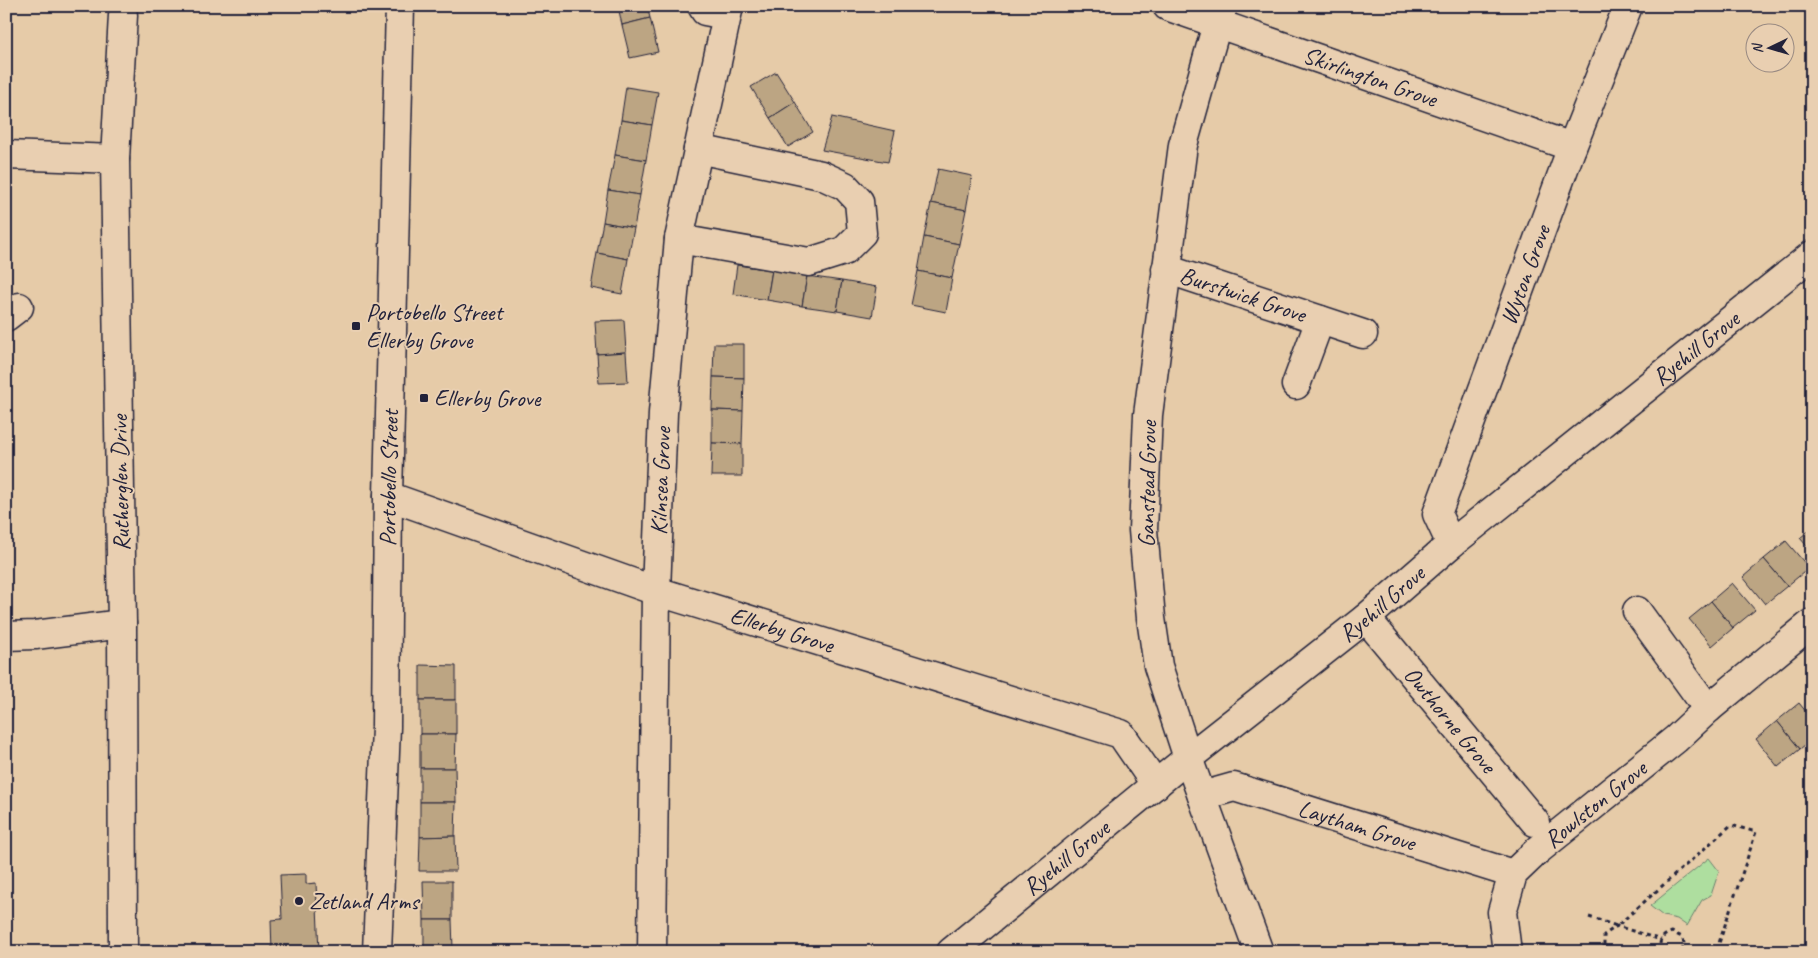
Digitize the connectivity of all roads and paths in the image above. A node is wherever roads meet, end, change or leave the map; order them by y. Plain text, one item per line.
1 (400, 6) edge
2 (1167, 6) edge
3 (1628, 6) edge
4 (719, 9) edge
5 (123, 15) dead end
6 (1220, 15) edge
7 (1572, 147) junction
8 (698, 149) junction
9 (6, 155) edge
10 (115, 158) junction
11 (679, 239) junction
12 (1812, 255) edge
13 (1166, 269) junction
14 (1320, 320) junction
15 (1364, 334) dead end
16 (1296, 385) dead end
17 (388, 496) junction
18 (1451, 544) junction
19 (656, 591) junction
20 (1637, 611) dead end
21 (1366, 618) junction
22 (1812, 623) edge
23 (122, 624) junction
24 (6, 636) edge
25 (1708, 709) junction
26 (1188, 758) junction
27 (1156, 785) junction
28 (1202, 796) junction
29 (1536, 822) dead end
30 (1513, 874) junction
31 (1589, 918) dead end
32 (1617, 926) junction
33 (1661, 940) junction
34 (1683, 950) edge
35 (123, 952) edge
36 (377, 952) edge
37 (652, 952) edge
38 (951, 952) edge
39 (1259, 952) edge
40 (1506, 952) edge
41 (1609, 952) edge
42 (1662, 952) edge
43 (1694, 952) edge
44 (1716, 952) edge

1 - 17 street, Portobello Street
2 - 6 street, Skirlington Grove
3 - 7 street, Wyton Grove
4 - 8 street, Kilnsea Grove
5 - 10 street, Rutherglen Drive
6 - 7 street, Skirlington Grove
6 - 13 street, Ganstead Grove
7 - 18 street, Wyton Grove
8 - 11 street, Kilnsea Grove
8 - 11 street
9 - 10 street
10 - 23 street, Rutherglen Drive
11 - 19 street, Kilnsea Grove
12 - 18 street, Ryehill Grove
13 - 14 street, Burstwick Grove
13 - 26 street, Ganstead Grove
14 - 15 street, Burstwick Grove
14 - 16 street, Burstwick Grove
17 - 19 street, Ellerby Grove
17 - 36 street, Portobello Street
18 - 21 street, Ryehill Grove
19 - 27 street, Ellerby Grove
19 - 37 street, Kilnsea Grove
20 - 25 street
21 - 26 street, Ryehill Grove
21 - 29 street, Owthorne Grove
22 - 25 street, Rowlston Grove
23 - 24 street
23 - 35 street, Rutherglen Drive
25 - 30 street, Rowlston Grove
26 - 27 street, Ryehill Grove
26 - 28 street, Ganstead Grove
27 - 38 street, Ryehill Grove
28 - 30 street, Laytham Grove
28 - 39 street, Ganstead Grove
30 - 40 street
31 - 32 path
32 - 33 path
32 - 41 path
32 - 44 path
33 - 34 path
33 - 42 path
34 - 43 path

